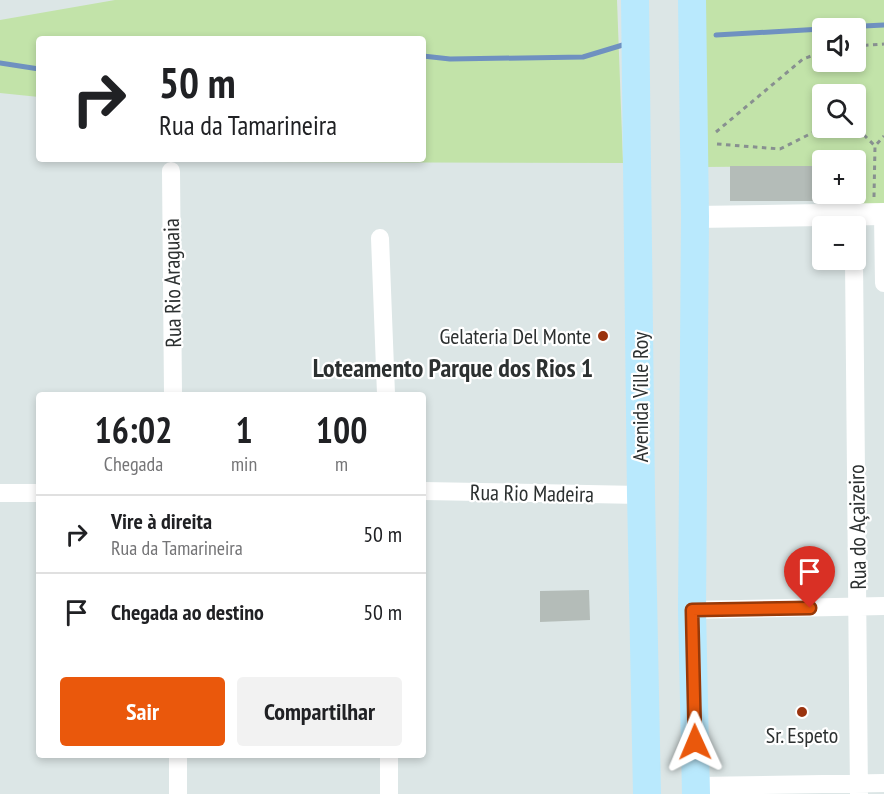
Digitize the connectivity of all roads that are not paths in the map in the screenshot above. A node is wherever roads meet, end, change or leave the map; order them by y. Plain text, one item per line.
1 (635, 0) edge
2 (692, 0) edge
3 (171, 171) dead end
4 (695, 217) junction
5 (869, 217) edge
6 (380, 238) dead end
7 (854, 270) edge
8 (884, 283) edge
9 (173, 392) edge
10 (386, 392) edge
11 (426, 491) edge
12 (0, 493) edge
13 (36, 493) edge
14 (640, 495) junction
15 (884, 606) edge
16 (858, 607) junction
17 (692, 610) junction
18 (178, 758) edge
19 (389, 758) edge
20 (884, 783) edge
21 (859, 789) edge
22 (696, 790) edge
23 (178, 794) edge
24 (389, 794) edge
25 (647, 794) edge

1 - 14 main road, Avenida Ville Roy
2 - 4 main road
3 - 9 street, Rua Rio Araguaia
4 - 5 street
4 - 17 main road
5 - 8 street
6 - 10 street
7 - 16 street, Rua do Açaizeiro
11 - 14 street, Rua Rio Madeira
12 - 13 street
14 - 25 main road, Avenida Ville Roy
15 - 16 street
16 - 17 street
16 - 21 street, Rua do Açaizeiro
17 - 22 main road
18 - 23 street
19 - 24 street
20 - 21 street
21 - 22 street

